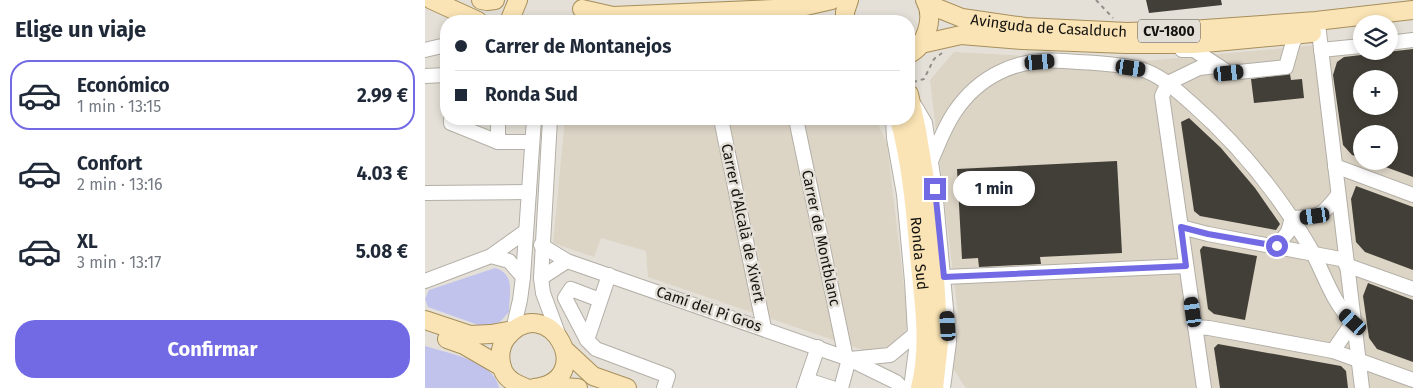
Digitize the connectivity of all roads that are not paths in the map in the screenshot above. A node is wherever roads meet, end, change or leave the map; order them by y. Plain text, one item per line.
1 (432, 0) edge
2 (517, 0) edge
3 (832, 0) edge
4 (849, 0) edge
5 (926, 2) edge
6 (581, 10) edge
7 (1413, 10) edge
8 (461, 15) edge
9 (512, 15) edge
10 (608, 15) edge
11 (636, 15) edge
12 (845, 15) edge
13 (1413, 22) edge
14 (1398, 24) edge
15 (1353, 29) edge
16 (1319, 32) junction
17 (1299, 34) junction
18 (1022, 40) junction
19 (1413, 40) edge
20 (1398, 42) edge
21 (440, 46) edge
22 (1353, 47) edge
23 (425, 50) edge
24 (1321, 50) junction
25 (915, 51) edge
26 (1123, 51) junction
27 (915, 54) edge
28 (1120, 66) junction
29 (1217, 66) junction
30 (440, 75) edge
31 (425, 76) edge
32 (1168, 83) junction
33 (915, 105) edge
34 (915, 124) edge
35 (456, 125) edge
36 (498, 125) edge
37 (533, 125) edge
38 (549, 125) edge
39 (722, 125) edge
40 (797, 125) edge
41 (885, 125) edge
42 (894, 125) edge
43 (901, 125) edge
44 (895, 138) junction
45 (498, 142) junction
46 (532, 142) junction
47 (931, 161) junction
48 (1335, 166) junction
49 (529, 192) junction
50 (425, 193) edge
51 (1338, 195) junction
52 (1413, 195) edge
53 (1292, 218) junction
54 (1181, 227) junction
55 (526, 231) junction
56 (1208, 234) junction
57 (541, 245) junction
58 (1183, 246) junction
59 (1277, 246) junction
60 (1313, 253) junction
61 (491, 256) junction
62 (567, 261) junction
63 (1346, 262) junction
64 (1186, 266) junction
65 (609, 275) junction
66 (523, 277) junction
67 (944, 277) junction
68 (541, 278) junction
69 (426, 281) edge
70 (1413, 289) edge
71 (600, 300) junction
72 (425, 320) edge
73 (1353, 322) junction
74 (1195, 327) junction
75 (764, 328) junction
76 (513, 330) junction
77 (425, 332) edge
78 (1231, 333) junction
79 (914, 335) junction
80 (587, 340) junction
81 (562, 343) junction
82 (1198, 344) junction
83 (818, 348) junction
84 (1333, 351) junction
85 (848, 358) junction
86 (1359, 361) junction
87 (1413, 380) edge
88 (513, 381) edge
89 (806, 384) edge
90 (945, 386) edge
91 (543, 387) edge
92 (578, 388) edge
93 (627, 388) edge
94 (664, 388) edge
95 (832, 388) edge
96 (841, 388) edge
97 (902, 388) edge
98 (911, 388) edge
99 (920, 388) edge
100 (1204, 388) edge
101 (1362, 388) edge

1 - 8 main road
2 - 9 main road
3 - 11 main road
4 - 12 main road
5 - 7 main road, Avinguda de Casalduch / CV-1800
5 - 25 main road
6 - 10 main road
13 - 14 main road
15 - 16 main road, Avinguda de Casalduch / CV-1800
16 - 17 main road, Avinguda de Casalduch / CV-1800
16 - 24 street
17 - 18 main road, Avinguda de Casalduch / CV-1800
17 - 29 street
18 - 26 street
18 - 27 main road, Avinguda de Casalduch / CV-1800
19 - 20 street
21 - 23 street
22 - 24 street
24 - 48 street
26 - 28 street
26 - 29 street
28 - 32 street
28 - 47 street
29 - 32 street
30 - 31 street
32 - 53 street
32 - 54 street
33 - 47 street, Ronda Sud
34 - 90 main road, Ronda Sud
35 - 45 street
36 - 45 street
37 - 46 street
38 - 57 street
39 - 75 street, Carrer d'Alcalà de Xivert
40 - 85 street, Carrer de Montblanc
41 - 44 street
42 - 44 street
43 - 99 main road, Ronda Sud
44 - 79 street
45 - 46 street
46 - 49 street
47 - 67 street, Ronda Sud
48 - 51 street
48 - 52 street
49 - 50 street
49 - 55 street
51 - 53 street
51 - 63 street
53 - 59 street
53 - 60 street
54 - 56 street
54 - 58 street
55 - 61 street
55 - 66 street
56 - 58 street
56 - 59 street
57 - 62 street, Camí del Pi Gros
57 - 68 street
58 - 64 street
59 - 60 street
60 - 63 street
60 - 73 street
61 - 66 street
61 - 69 street
62 - 65 street, Camí del Pi Gros
62 - 68 street
63 - 70 street
63 - 73 street
64 - 67 street
64 - 74 street
65 - 71 street
65 - 75 street, Camí del Pi Gros
66 - 76 street
67 - 90 street, Ronda Sud
68 - 81 street
71 - 80 street
71 - 80 street
72 - 76 main road
73 - 84 street
73 - 86 street
74 - 78 street
74 - 82 street
75 - 83 street, Camí del Pi Gros
76 - 81 main road
76 - 88 main road
77 - 88 main road
78 - 82 street
78 - 84 street
79 - 85 street, Camí del Pi Gros
79 - 98 street
80 - 94 street
81 - 91 main road
81 - 93 main road
82 - 100 street
83 - 85 street, Camí del Pi Gros
83 - 89 street
84 - 86 street
85 - 96 street
85 - 97 street, Camí del Pi Gros
86 - 87 street
86 - 101 street
89 - 95 street
91 - 92 main road

